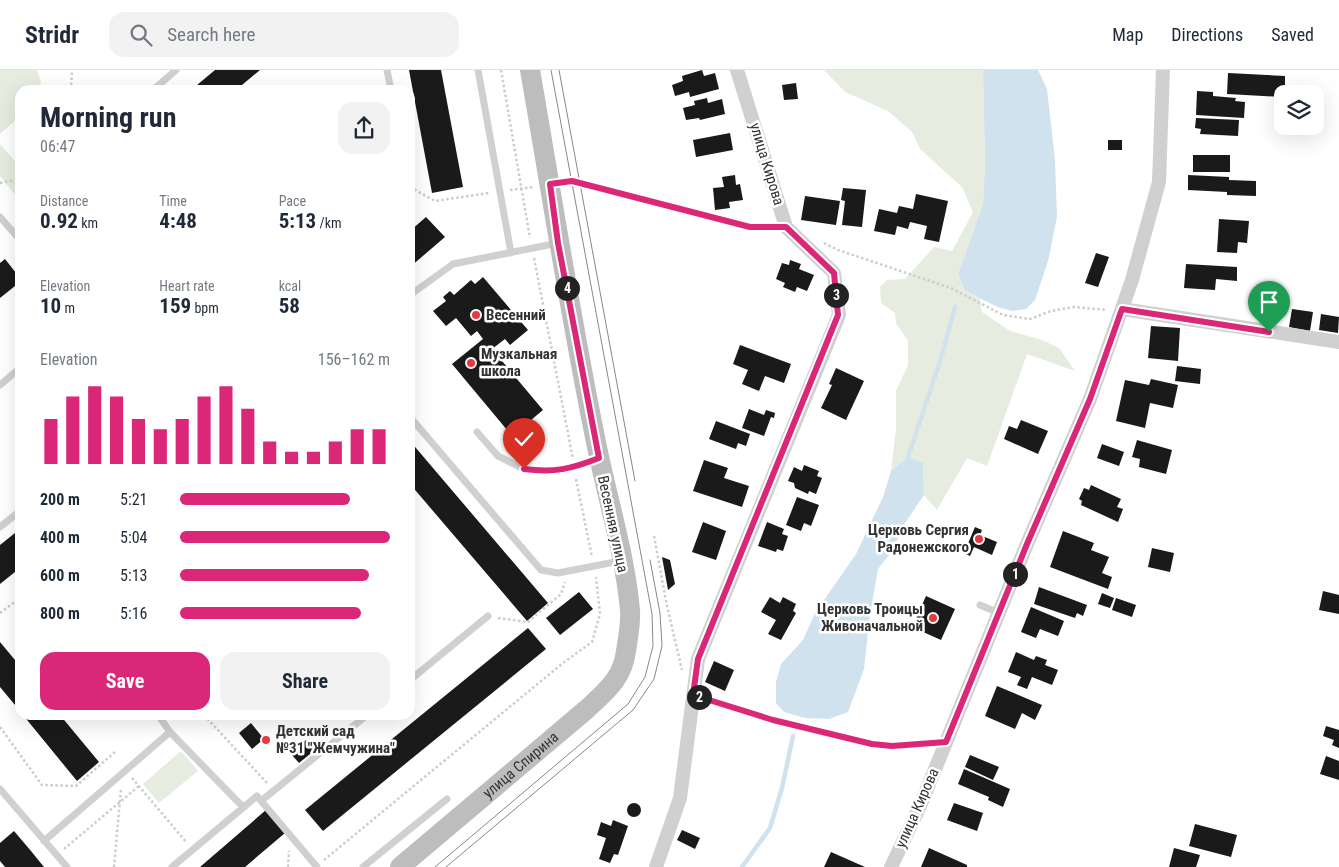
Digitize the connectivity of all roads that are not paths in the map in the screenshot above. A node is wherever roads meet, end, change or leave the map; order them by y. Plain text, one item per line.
1 (176, 70) edge
2 (387, 70) edge
3 (478, 70) edge
4 (530, 70) edge
5 (737, 70) edge
6 (1163, 70) edge
7 (159, 85) edge
8 (390, 85) edge
9 (550, 184) junction
10 (0, 217) edge
11 (786, 227) junction
12 (15, 234) edge
13 (558, 243) junction
14 (511, 253) junction
15 (415, 291) edge
16 (1116, 310) junction
17 (1339, 342) edge
18 (15, 372) edge
19 (0, 385) edge
20 (415, 423) edge
21 (477, 432) dead end
22 (599, 458) junction
23 (15, 515) edge
24 (0, 527) edge
25 (622, 561) junction
26 (980, 605) dead end
27 (999, 612) junction
28 (488, 616) road end
29 (626, 654) joint
30 (415, 676) edge
31 (162, 720) edge
32 (166, 720) edge
33 (361, 720) edge
34 (164, 723) junction
35 (170, 732) junction
36 (0, 789) edge
37 (447, 799) dead end
38 (261, 801) junction
39 (243, 807) junction
40 (44, 840) junction
41 (317, 866) edge
42 (67, 867) edge
43 (172, 867) edge
44 (363, 867) edge
45 (400, 867) edge
46 (656, 867) edge
47 (891, 867) edge

1 - 7 lane
2 - 8 lane
3 - 14 lane
4 - 9 main road, Весенняя улица
5 - 11 street, улица Кирова
6 - 16 street, улица Кирова
9 - 11 lane
9 - 13 main road, Весенняя улица
10 - 12 lane
11 - 46 street, улица Кирова
13 - 14 lane
13 - 22 main road, Весенняя улица
14 - 15 lane
16 - 17 street
16 - 27 street, улица Кирова
18 - 19 lane
20 - 25 lane
21 - 22 lane
22 - 25 main road, Весенняя улица
23 - 24 lane
25 - 29 main road, Весенняя улица
26 - 27 lane
27 - 47 street, улица Кирова
28 - 30 lane
29 - 45 main road, улица Спирина
31 - 34 lane
32 - 34 lane
33 - 38 lane
34 - 35 lane
35 - 39 lane
35 - 40 lane
36 - 40 lane
37 - 44 lane
38 - 39 lane
38 - 41 lane
39 - 43 lane
40 - 42 lane

